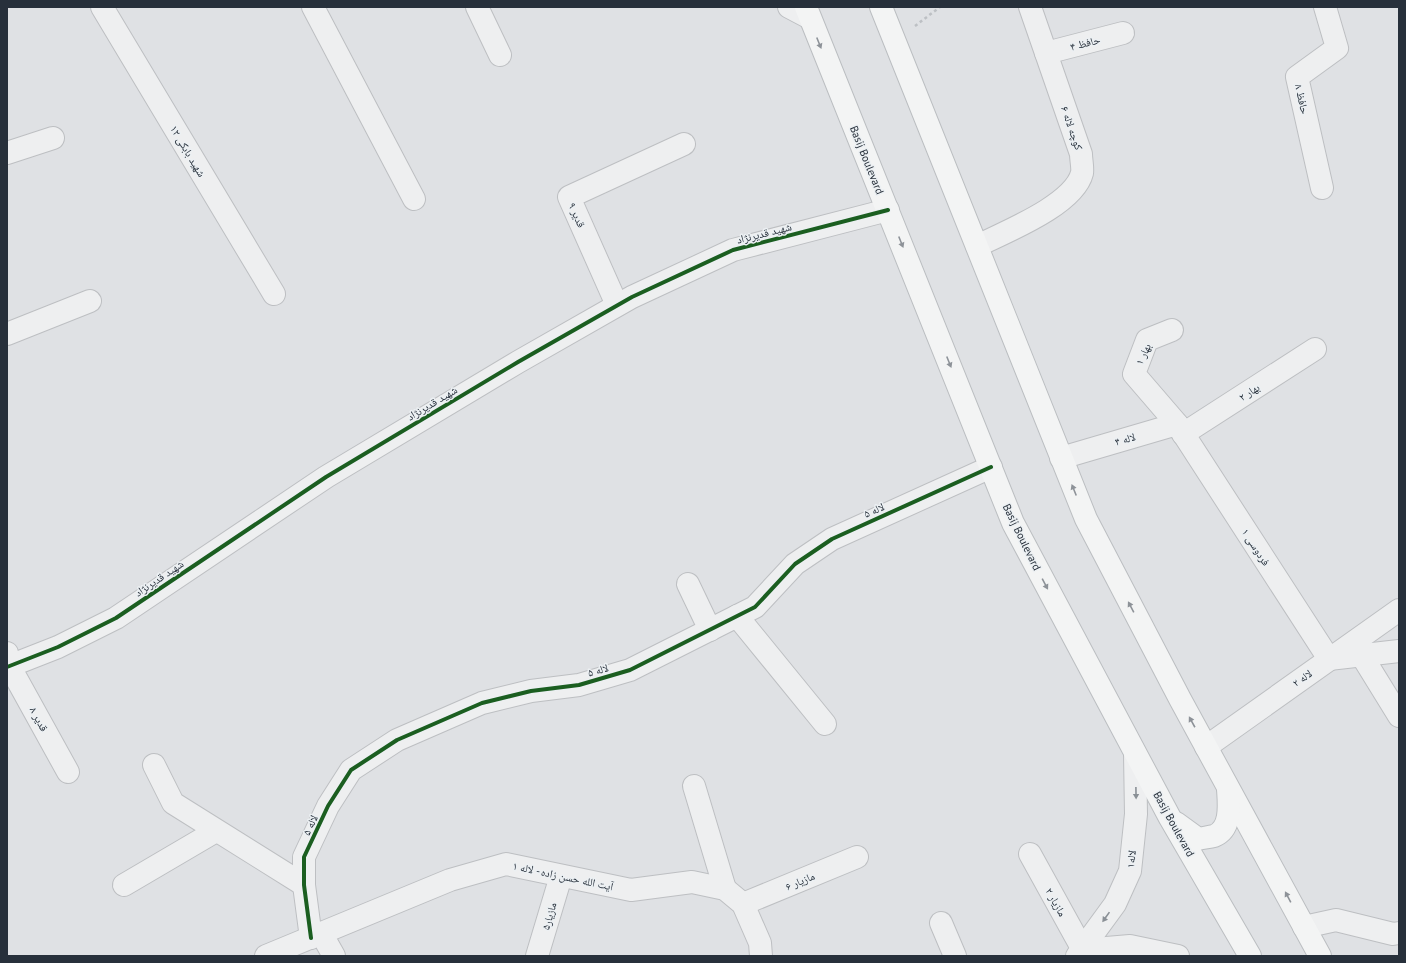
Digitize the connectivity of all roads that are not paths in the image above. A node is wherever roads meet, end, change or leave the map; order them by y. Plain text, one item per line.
1 (102, 7) edge
2 (314, 7) edge
3 (477, 7) edge
4 (789, 7) edge
5 (881, 7) edge
6 (1030, 7) edge
7 (1325, 7) edge
8 (807, 12) edge
9 (1123, 33) dead end
10 (1046, 54) junction
11 (500, 55) dead end
12 (53, 138) dead end
13 (684, 144) dead end
14 (7, 153) edge
15 (1322, 188) dead end
16 (414, 199) dead end
17 (888, 210) junction
18 (977, 246) junction
19 (274, 294) dead end
20 (90, 301) dead end
21 (617, 305) junction
22 (1172, 330) dead end
23 (7, 334) edge
24 (1315, 349) dead end
25 (1180, 429) junction
26 (1061, 458) junction
27 (991, 466) junction
28 (688, 584) dead end
29 (1399, 610) edge
30 (737, 616) junction
31 (710, 630) junction
32 (1399, 651) edge
33 (1362, 656) junction
34 (1329, 659) junction
35 (8, 663) edge
36 (1399, 716) edge
37 (825, 724) dead end
38 (1206, 746) junction
39 (1135, 754) junction
40 (154, 765) dead end
41 (68, 772) dead end
42 (694, 786) dead end
43 (1228, 787) junction
44 (1170, 818) junction
45 (216, 831) junction
46 (1030, 854) dead end
47 (857, 857) dead end
48 (561, 876) junction
49 (124, 885) dead end
50 (304, 885) junction
51 (725, 889) junction
52 (743, 904) junction
53 (941, 923) dead end
54 (1304, 927) junction
55 (1399, 933) edge
56 (316, 936) junction
57 (1080, 953) edge
58 (266, 956) edge
59 (334, 956) edge
60 (537, 956) edge
61 (761, 956) edge
62 (955, 956) edge
63 (1178, 956) edge
64 (1250, 956) edge
65 (1320, 956) edge

1 - 19 street, شهید بابکی ۱۲
2 - 16 street
3 - 11 street
4 - 8 street
5 - 18 main road
6 - 10 street, کوچه لاله ۶
7 - 15 street, حافظ ۸
8 -> 17 main road, Basij Boulevard
9 - 10 street, حافظ ۴
10 - 18 street, کوچه لاله ۶
12 - 14 street
13 - 21 street, قدیر ۹
17 - 21 street, شهید قدیرنژاد
17 -> 27 main road, Basij Boulevard
18 - 26 main road
20 - 23 street
21 - 35 street, شهید قدیرنژاد
22 - 25 street, بهار ۱
24 - 25 street, بهار ۲
25 - 26 street, لاله ۴
25 - 34 street, فردوسی ۱
38 -> 26 main road
27 - 30 street, لاله ۵
27 -> 39 main road, Basij Boulevard
28 - 31 street
29 - 34 street, لاله ۲
30 - 31 street, لاله ۵
30 - 37 street
31 - 50 street, لاله ۵
32 - 33 street
33 - 34 street
33 - 36 street
34 - 38 street, لاله ۲
35 - 41 street, قدیر ۸
38 - 43 main road
39 - 44 main road, Basij Boulevard
39 -> 57 street, لاله۱
40 - 45 street
42 - 51 street
43 - 44 main road
54 -> 43 main road
44 - 64 main road, Basij Boulevard
45 - 49 street
45 - 50 street
46 - 57 street, مازیار ۲
47 - 52 street, مازیار ۶
48 - 51 street, آیت الله حسن زاده - لاله ۱
48 - 56 street, آیت الله حسن زاده - لاله ۱
48 - 60 street, مازیار۵
50 - 56 street, لاله ۵
51 - 52 street, آیت الله حسن زاده - لاله ۱
52 - 61 street, آیت الله حسن زاده - لاله ۱
53 - 62 street
54 - 55 street
54 - 65 main road
56 - 58 street, آیت الله حسن زاده - لاله ۱
56 - 59 street
57 - 63 street

